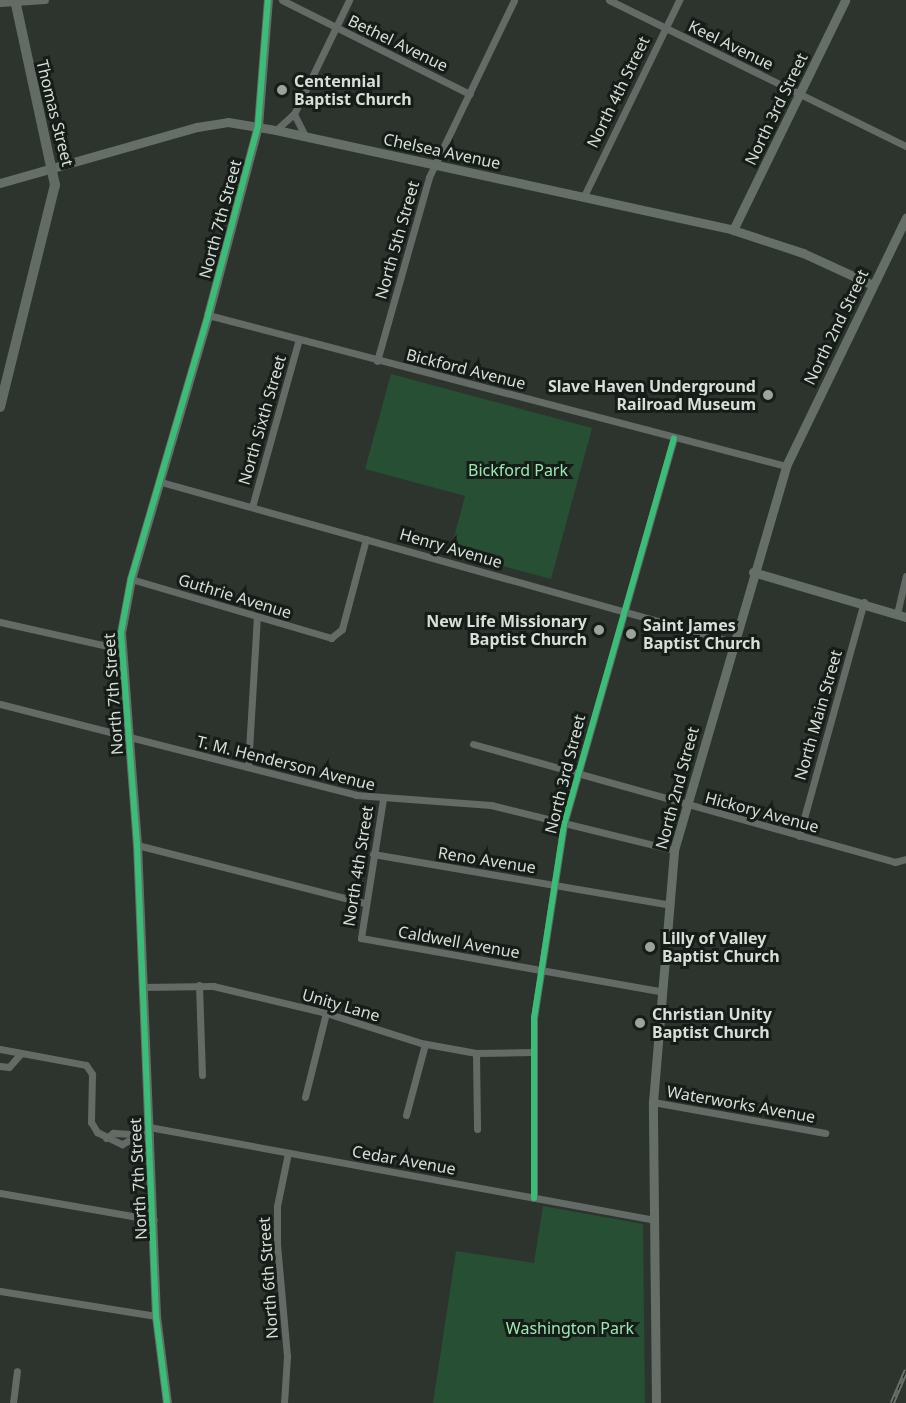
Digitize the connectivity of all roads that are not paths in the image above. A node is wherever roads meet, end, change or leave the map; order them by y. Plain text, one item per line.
1 (45, 0) edge
2 (268, 0) edge
3 (282, 0) edge
4 (350, 0) edge
5 (514, 0) edge
6 (609, 0) edge
7 (679, 0) edge
8 (845, 0) edge
9 (15, 1) edge
10 (0, 3) edge
11 (665, 27) junction
12 (337, 28) junction
13 (470, 94) junction
14 (801, 94) junction
15 (294, 114) junction
16 (258, 126) junction
17 (276, 130) junction
18 (305, 136) junction
19 (906, 146) edge
20 (434, 165) junction
21 (54, 168) junction
22 (0, 183) edge
23 (584, 196) junction
24 (906, 218) edge
25 (733, 230) junction
26 (873, 285) junction
27 (208, 315) junction
28 (299, 339) junction
29 (377, 361) junction
30 (0, 407) edge
31 (674, 438) junction
32 (786, 465) junction
33 (161, 482) junction
34 (252, 507) junction
35 (366, 539) junction
36 (753, 572) junction
37 (906, 576) edge
38 (131, 579) junction
39 (864, 602) junction
40 (623, 611) junction
41 (901, 615) edge
42 (257, 617) junction
43 (0, 622) edge
44 (734, 642) junction
45 (121, 649) junction
46 (0, 704) edge
47 (130, 740) junction
48 (473, 744) dead end
49 (249, 767) junction
50 (576, 775) junction
51 (383, 799) junction
52 (686, 805) junction
53 (564, 824) junction
54 (799, 836) junction
55 (137, 845) junction
56 (674, 850) junction
57 (373, 854) junction
58 (906, 859) edge
59 (555, 885) junction
60 (364, 903) junction
61 (666, 904) junction
62 (361, 938) joint
63 (542, 971) junction
64 (199, 985) junction
65 (142, 987) junction
66 (660, 991) junction
67 (326, 1013) junction
68 (425, 1044) junction
69 (0, 1049) edge
70 (533, 1052) junction
71 (21, 1053) junction
72 (476, 1053) junction
73 (0, 1066) edge
74 (202, 1075) dead end
75 (305, 1097) dead end
76 (653, 1102) junction
77 (406, 1115) dead end
78 (477, 1129) dead end
79 (149, 1131) junction
80 (825, 1133) dead end
81 (137, 1136) junction
82 (106, 1138) junction
83 (288, 1153) junction
84 (0, 1193) edge
85 (534, 1197) junction
86 (154, 1220) junction
87 (655, 1220) junction
88 (0, 1290) edge
89 (156, 1316) junction
90 (17, 1371) dead end
91 (13, 1403) edge
92 (167, 1403) edge
93 (284, 1403) edge
94 (656, 1403) edge

1 - 9 street
2 - 16 main road, North 7th Street
3 - 12 street, Bethel Avenue
4 - 12 street
5 - 13 street, North 5th Street
6 - 11 street, Keel Avenue
7 - 11 street, North 4th Street
8 - 14 main road, North 3rd Street
9 - 10 street
9 - 21 main road, Thomas Street
11 - 14 street, Keel Avenue
11 - 23 street, North 4th Street
12 - 13 street, Bethel Avenue
12 - 15 street
13 - 20 street, North 5th Street
14 - 19 street, Keel Avenue
14 - 25 main road, North 3rd Street
15 - 17 street
15 - 18 street
16 - 17 main road, Chelsea Avenue
16 - 21 main road, Chelsea Avenue
16 - 27 main road, North 7th Street
17 - 18 main road, Chelsea Avenue
18 - 20 main road, Chelsea Avenue
20 - 23 main road, Chelsea Avenue
20 - 29 street, North 5th Street
21 - 22 main road, Chelsea Avenue
21 - 30 main road, Thomas Street
23 - 25 main road, Chelsea Avenue
24 - 26 main road, North 2nd Street
25 - 26 main road, Chelsea Avenue
26 - 32 main road, North 2nd Street
27 - 28 street, Bickford Avenue
27 - 33 main road, North 7th Street
28 - 29 street, Bickford Avenue
28 - 34 street, North Sixth Street
29 - 31 street, Bickford Avenue
31 - 32 street, Bickford Avenue
31 - 40 street, North 3rd Street
32 - 36 main road, North 2nd Street
33 - 34 street, Henry Avenue
33 - 38 main road, North 7th Street
34 - 35 street, Henry Avenue
35 - 40 street, Henry Avenue
35 - 42 street, Guthrie Avenue
36 - 39 main road
36 - 44 main road, North 2nd Street
37 - 41 street
38 - 42 street, Guthrie Avenue
38 - 45 main road, North 7th Street
39 - 41 main road
39 - 54 street, North Main Street
40 - 44 street, Henry Avenue
40 - 50 street, North 3rd Street
42 - 49 street
43 - 45 street
44 - 52 main road, North 2nd Street
45 - 47 main road, North 7th Street
46 - 47 street, T. M. Henderson Avenue
47 - 49 street, T. M. Henderson Avenue
47 - 55 main road, North 7th Street
48 - 50 street, Hickory Avenue
49 - 51 street, T. M. Henderson Avenue
50 - 52 street, Hickory Avenue
50 - 53 street, North 3rd Street
51 - 53 street, T. M. Henderson Avenue
51 - 57 street, North 4th Street
52 - 54 street, Hickory Avenue
52 - 56 main road, North 2nd Street
53 - 56 street, T. M. Henderson Avenue
53 - 59 street, North 3rd Street
54 - 58 street, Hickory Avenue
55 - 60 street
55 - 65 main road, North 7th Street
56 - 61 main road, North 2nd Street
57 - 59 street, Reno Avenue
57 - 60 street, North 4th Street
59 - 61 street, Reno Avenue
59 - 63 street, North 3rd Street
60 - 62 street, North 4th Street
61 - 66 main road, North 2nd Street
62 - 63 street, Caldwell Avenue
63 - 66 street, Caldwell Avenue
63 - 70 street, North 3rd Street
64 - 65 street, Unity Lane
64 - 67 street, Unity Lane
64 - 74 street
65 - 79 main road, North 7th Street
66 - 76 main road, North 2nd Street
67 - 68 street, Unity Lane
67 - 75 street
68 - 72 street, Unity Lane
68 - 77 street
69 - 71 street
70 - 72 street, Unity Lane
70 - 85 street, North 3rd Street
71 - 73 street
71 - 82 street
72 - 78 street
76 - 80 street, Waterworks Avenue
76 - 87 main road, North 2nd Street
79 - 81 street, Cedar Avenue
79 - 83 street, Cedar Avenue
79 - 86 main road, North 7th Street
81 - 82 street
81 - 82 street
83 - 85 street, Cedar Avenue
83 - 93 street, North 6th Street
84 - 86 street
85 - 87 street, Cedar Avenue
86 - 89 main road, North 7th Street
87 - 94 main road, North 2nd Street
88 - 89 street
89 - 92 main road, North 7th Street
90 - 91 street

